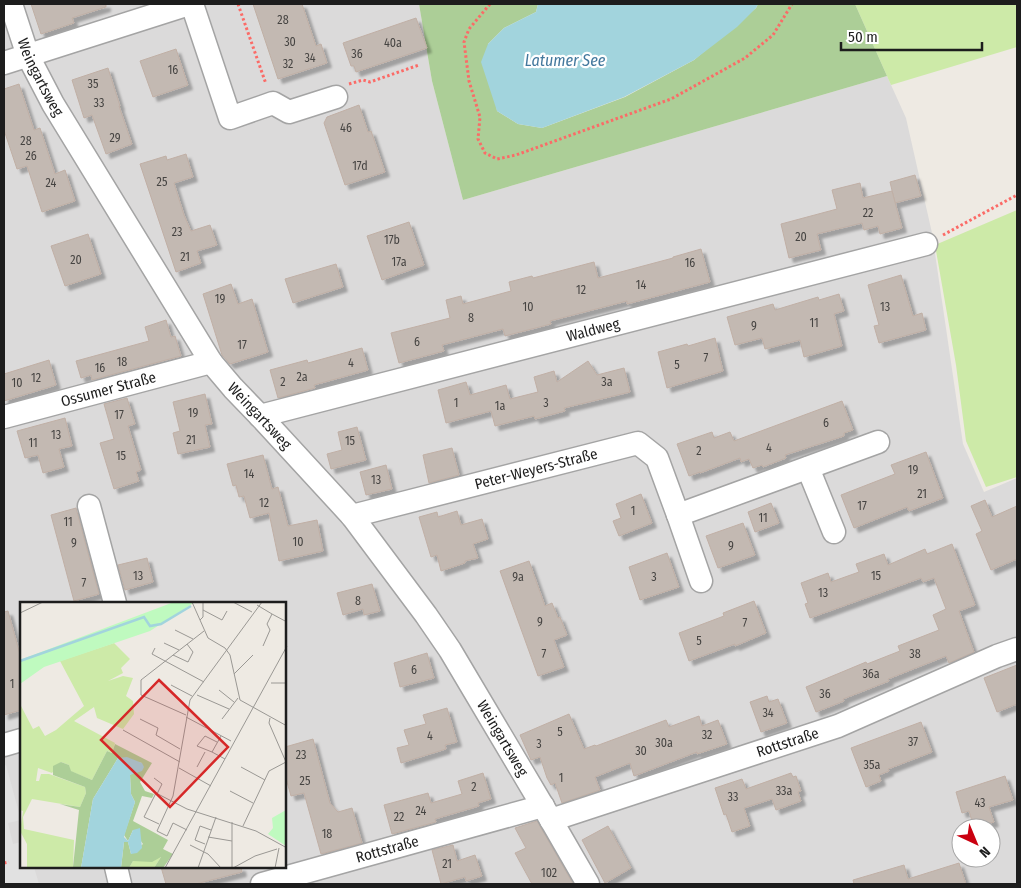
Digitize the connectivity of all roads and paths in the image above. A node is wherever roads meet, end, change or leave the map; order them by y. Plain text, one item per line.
1 (12, 4) edge
2 (190, 4) edge
3 (238, 4) edge
4 (490, 4) edge
5 (792, 4) edge
6 (28, 56) junction
7 (4, 63) edge
8 (419, 65) dead end
9 (340, 88) joint
10 (273, 103) junction
11 (1017, 195) edge
12 (926, 244) joint
13 (211, 362) junction
14 (260, 416) junction
15 (4, 417) edge
16 (878, 442) dead end
17 (808, 468) junction
18 (89, 506) dead end
19 (678, 515) junction
20 (352, 516) junction
21 (834, 532) dead end
22 (701, 580) dead end
23 (115, 602) edge
24 (1017, 649) edge
25 (20, 740) edge
26 (4, 745) edge
27 (547, 813) junction
28 (9, 862) dead end
29 (4, 864) edge
30 (116, 868) edge
31 (120, 884) edge
32 (262, 884) edge
33 (588, 884) edge

1 - 6 street, Weingartsweg
2 - 6 street
2 - 10 street
3 - 10 path
4 - 5 path
6 - 7 street
6 - 13 street, Weingartsweg
8 - 9 path
9 - 10 street
11 - 12 path
12 - 14 street, Waldweg
13 - 14 street, Weingartsweg
13 - 15 street, Ossumer Straße
14 - 20 street, Weingartsweg
16 - 17 street
17 - 19 street
17 - 21 street
18 - 23 street
19 - 20 street, Peter-Weyers-Straße
19 - 22 street, Peter-Weyers-Straße
20 - 27 street, Weingartsweg
24 - 27 street, Rottstraße
25 - 26 street
27 - 32 street, Rottstraße
27 - 33 street, Weingartsweg
28 - 29 path
30 - 31 street

